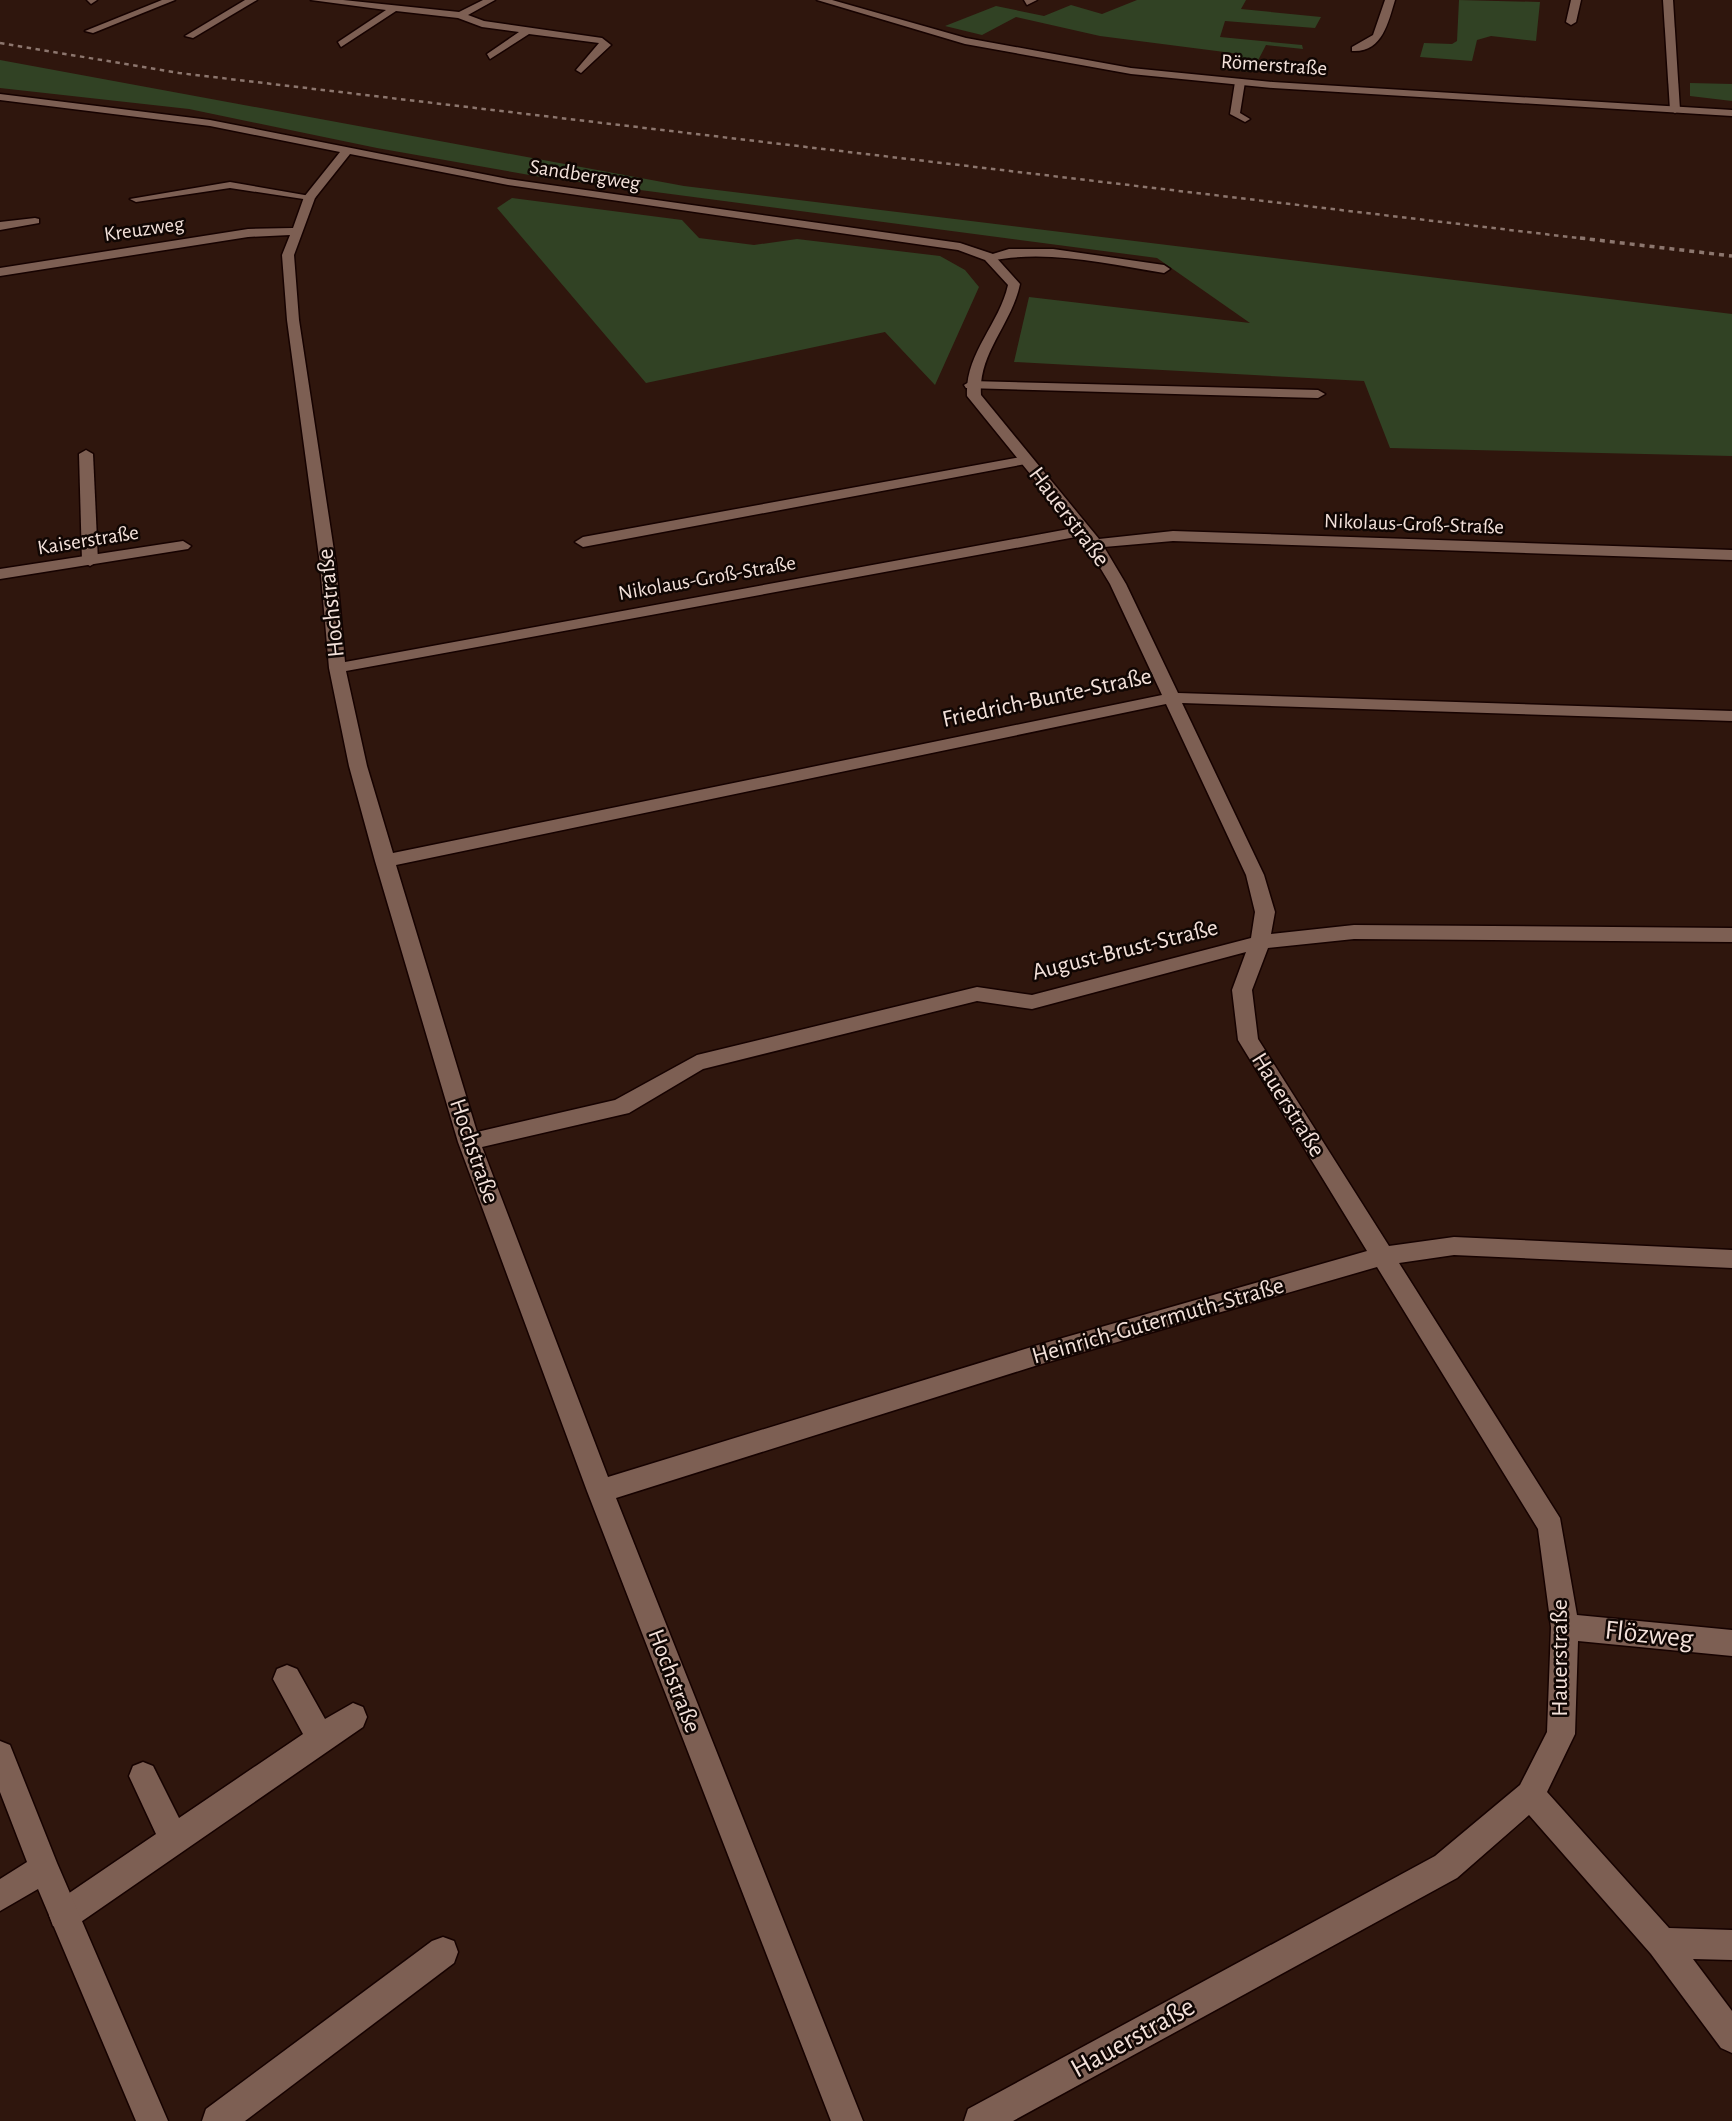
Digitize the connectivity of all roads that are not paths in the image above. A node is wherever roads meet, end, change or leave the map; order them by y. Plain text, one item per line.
1 (170, 0) edge
2 (252, 0) edge
3 (316, 0) edge
4 (490, 0) edge
5 (1390, 0) edge
6 (1576, 0) edge
7 (1668, 0) edge
8 (830, 1) edge
9 (395, 8) junction
10 (460, 15) junction
11 (1571, 22) dead end
12 (527, 30) junction
13 (90, 32) dead end
14 (190, 36) dead end
15 (341, 44) dead end
16 (1355, 49) dead end
17 (490, 56) dead end
18 (580, 70) dead end
19 (1240, 82) junction
20 (0, 97) edge
21 (1675, 110) junction
22 (1732, 113) edge
23 (1245, 119) dead end
24 (347, 151) junction
25 (310, 197) junction
26 (136, 199) dead end
27 (35, 221) dead end
28 (0, 226) edge
29 (295, 231) junction
30 (989, 257) junction
31 (1164, 270) dead end
32 (0, 272) edge
33 (971, 385) junction
34 (1318, 394) dead end
35 (86, 454) dead end
36 (1026, 460) junction
37 (1090, 538) junction
38 (583, 542) dead end
39 (183, 546) dead end
40 (1732, 555) edge
41 (89, 561) junction
42 (0, 574) edge
43 (337, 667) junction
44 (1170, 698) junction
45 (1732, 716) edge
46 (384, 862) junction
47 (1732, 935) edge
48 (1261, 942) junction
49 (469, 1142) junction
50 (1382, 1256) junction
51 (1732, 1259) edge
52 (600, 1491) junction
53 (1566, 1627) junction
54 (1732, 1643) edge
55 (287, 1679) dead end
56 (353, 1717) dead end
57 (321, 1739) junction
58 (0, 1755) edge
59 (143, 1776) dead end
60 (1530, 1796) junction
61 (174, 1839) junction
62 (44, 1868) junction
63 (0, 1896) edge
64 (64, 1915) junction
65 (1662, 1943) junction
66 (1732, 1945) edge
67 (443, 1952) dead end
68 (1732, 2038) edge
69 (152, 2121) edge
70 (218, 2121) edge
71 (847, 2121) edge
72 (980, 2121) edge

1 - 13 street
2 - 14 street
3 - 9 street
4 - 10 street
5 - 16 street
6 - 11 street
7 - 21 street
8 - 19 street, Römerstraße
9 - 10 street
9 - 15 street
10 - 12 street
12 - 17 street
12 - 18 street
19 - 21 street, Römerstraße
19 - 23 street
20 - 24 street, Sandbergweg
21 - 22 street, Römerstraße
24 - 25 street, Hochstraße
24 - 30 street, Sandbergweg
25 - 26 street
25 - 29 street, Hochstraße
27 - 28 street
29 - 32 street, Kreuzweg
29 - 43 street, Hochstraße
30 - 31 street, Sandbergweg
30 - 33 street
33 - 34 street
33 - 36 street, Hauerstraße
35 - 41 street
36 - 37 street, Hauerstraße
36 - 38 street
37 - 40 street, Nikolaus-Groß-Straße
37 - 43 street, Nikolaus-Groß-Straße
37 - 44 street, Hauerstraße
39 - 41 street, Kaiserstraße
41 - 42 street, Kaiserstraße
43 - 46 street, Hochstraße
44 - 45 street, Friedrich-Bunte-Straße
44 - 46 street, Friedrich-Bunte-Straße
44 - 48 street, Hauerstraße
46 - 49 street, Hochstraße
47 - 48 street, August-Brust-Straße
48 - 49 street, August-Brust-Straße
48 - 50 street, Hauerstraße
49 - 52 street, Hochstraße
50 - 51 street, Heinrich-Gutermuth-Straße
50 - 52 street, Heinrich-Gutermuth-Straße
50 - 53 street, Hauerstraße
52 - 71 street, Hochstraße
53 - 54 street, Flözweg
53 - 60 street, Hauerstraße
55 - 57 street
56 - 57 street
57 - 61 street
58 - 62 street
59 - 61 street
60 - 65 street
60 - 72 street, Hauerstraße
61 - 64 street
62 - 63 street
62 - 64 street
64 - 69 street
65 - 66 street
65 - 68 street
67 - 70 street

